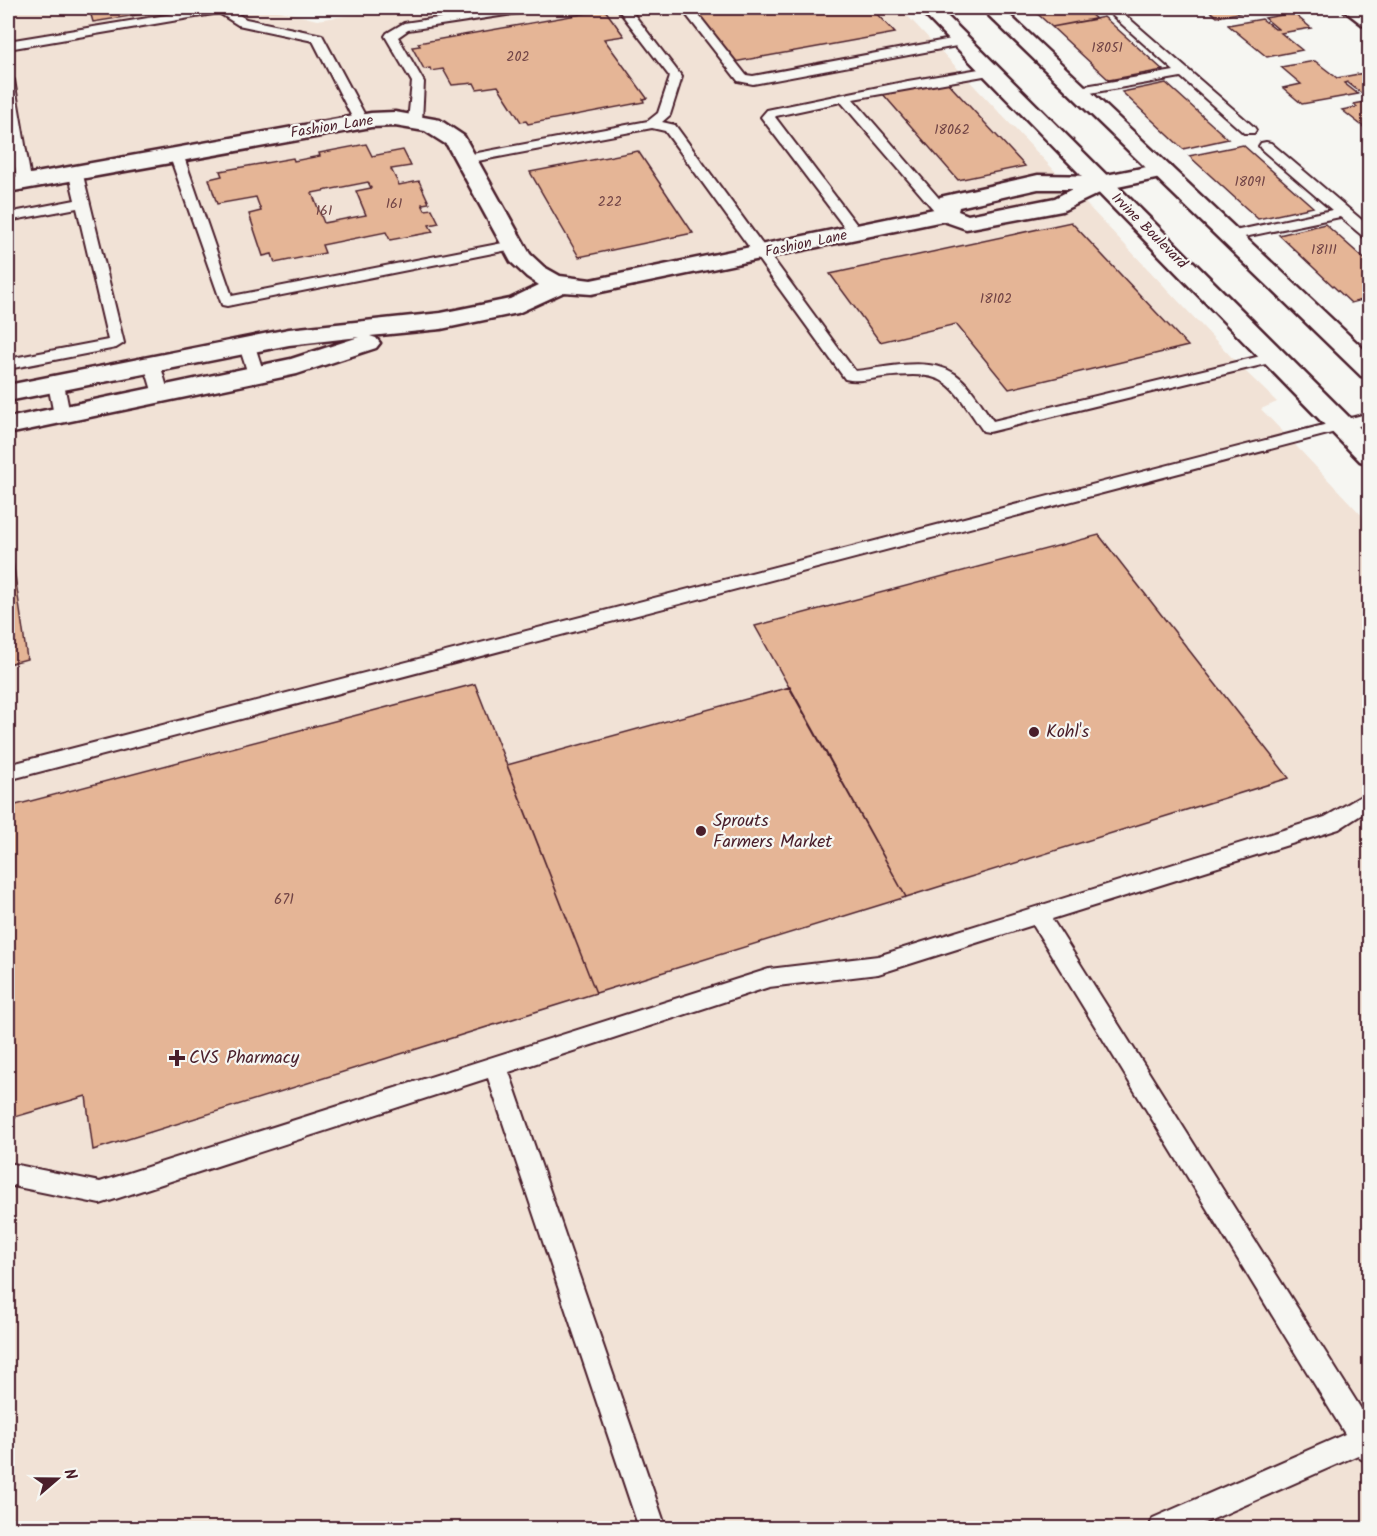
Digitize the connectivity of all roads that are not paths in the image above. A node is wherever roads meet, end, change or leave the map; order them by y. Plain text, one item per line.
1 (237, 8) edge
2 (526, 8) edge
3 (623, 8) edge
4 (687, 8) edge
5 (928, 8) edge
6 (992, 8) edge
7 (1110, 8) edge
8 (1351, 8) edge
9 (1370, 21) edge
10 (242, 22) junction
11 (962, 41) junction
12 (8, 45) edge
13 (991, 71) junction
14 (1182, 73) junction
15 (8, 80) edge
16 (1079, 91) junction
17 (844, 97) junction
18 (415, 121) junction
19 (361, 122) junction
20 (652, 124) junction
21 (1249, 130) dead end
22 (1266, 146) dead end
23 (176, 154) junction
24 (467, 159) junction
25 (75, 171) junction
26 (1162, 171) junction
27 (13, 182) edge
28 (1101, 183) junction
29 (82, 203) junction
30 (1342, 212) junction
31 (945, 214) junction
32 (8, 217) edge
33 (856, 233) junction
34 (1230, 236) junction
35 (1370, 236) edge
36 (513, 245) junction
37 (762, 253) junction
38 (559, 285) junction
39 (425, 324) junction
40 (247, 346) junction
41 (1274, 358) junction
42 (8, 364) edge
43 (152, 364) junction
44 (1370, 370) edge
45 (256, 374) junction
46 (56, 384) junction
47 (8, 393) edge
48 (161, 394) junction
49 (62, 415) junction
50 (1370, 418) edge
51 (8, 426) edge
52 (1341, 426) junction
53 (1370, 455) edge
54 (8, 773) edge
55 (1370, 799) edge
56 (1038, 915) junction
57 (495, 1065) junction
58 (8, 1174) edge
59 (1367, 1441) edge
60 (653, 1528) edge
61 (1163, 1528) edge

1 - 10 lane
2 - 18 lane
3 - 20 lane
4 - 11 lane
5 - 11 street, Irvine Boulevard
6 - 16 street
7 - 14 lane
8 - 9 street
10 - 12 lane
10 - 19 lane
11 - 13 street, Irvine Boulevard
11 - 16 street
13 - 17 lane
13 - 28 street, Irvine Boulevard
14 - 16 lane
14 - 21 lane
15 - 27 lane
16 - 26 street
17 - 31 lane
17 - 33 lane
18 - 19 street, Fashion Lane
18 - 24 street, Fashion Lane
19 - 23 street, Fashion Lane
20 - 24 lane
20 - 37 lane
22 - 30 lane
23 - 25 street, Fashion Lane
23 - 36 lane
24 - 36 street, Fashion Lane
25 - 27 street, Fashion Lane
25 - 29 lane
26 - 28 street, Fashion Lane
26 - 34 street
28 - 31 street, Fashion Lane
28 - 41 street, Irvine Boulevard
29 - 32 lane
29 - 42 lane
30 - 34 lane
30 - 35 lane
31 - 33 street, Fashion Lane
33 - 37 street, Fashion Lane
34 - 44 street
36 - 38 street, Fashion Lane
37 - 38 street, Fashion Lane
37 - 41 lane
38 - 39 street, Fashion Lane
39 - 40 street, Fashion Lane
39 - 45 street, Fashion Lane
40 - 43 street, Fashion Lane
40 - 45 lane
41 - 52 street, Irvine Boulevard
43 - 46 street, Fashion Lane
43 - 48 lane
45 - 48 street, Fashion Lane
46 - 47 street, Fashion Lane
46 - 49 lane
48 - 49 street, Fashion Lane
49 - 51 street, Fashion Lane
50 - 52 lane
52 - 53 street, Irvine Boulevard
52 - 54 lane
55 - 56 lane
56 - 57 lane
56 - 59 lane
57 - 58 lane
57 - 60 lane
59 - 61 lane

